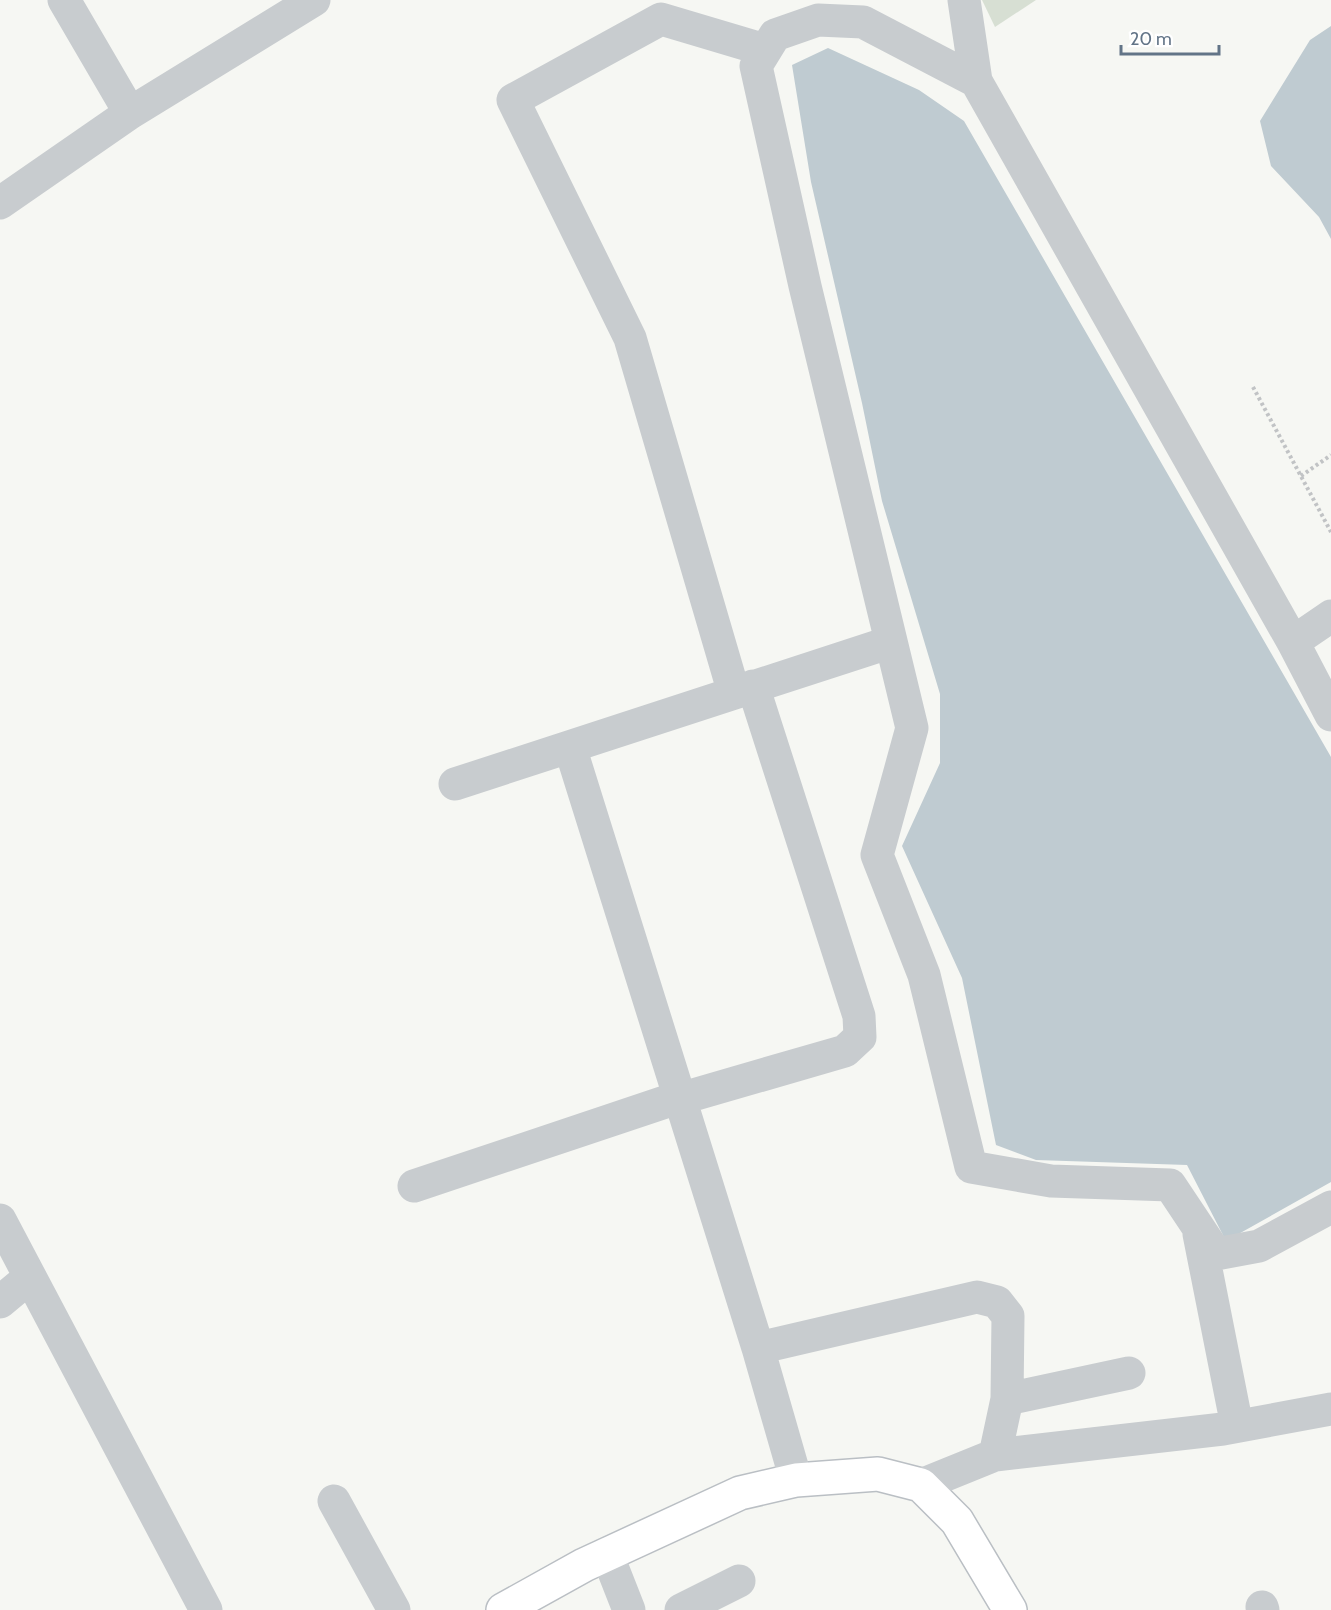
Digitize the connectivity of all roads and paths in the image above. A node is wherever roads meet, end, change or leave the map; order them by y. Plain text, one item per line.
1 (64, 0) edge
2 (964, 0) edge
3 (307, 2) edge
4 (765, 50) junction
5 (976, 81) junction
6 (130, 113) junction
7 (0, 203) edge
8 (1253, 387) dead end
9 (1331, 455) edge
10 (1301, 476) junction
11 (1331, 532) edge
12 (1331, 616) edge
13 (891, 642) junction
14 (1293, 642) junction
15 (743, 690) junction
16 (1331, 716) edge
17 (570, 747) junction
18 (455, 784) dead end
19 (680, 1096) junction
20 (414, 1186) dead end
21 (1331, 1207) edge
22 (0, 1220) edge
23 (1198, 1228) junction
24 (30, 1277) junction
25 (0, 1302) edge
26 (758, 1348) junction
27 (1129, 1373) dead end
28 (1007, 1399) junction
29 (1331, 1408) edge
30 (1237, 1426) junction
31 (995, 1455) junction
32 (796, 1480) junction
33 (921, 1485) junction
34 (334, 1501) dead end
35 (607, 1554) junction
36 (739, 1581) dead end
37 (1006, 1607) edge
38 (206, 1610) edge
39 (394, 1610) edge
40 (503, 1610) edge
41 (629, 1610) edge
42 (681, 1610) edge

1 - 6 street
2 - 5 street
3 - 6 street
4 - 5 street
4 - 13 street
4 - 15 street
5 - 14 street
6 - 7 street
8 - 10 path
9 - 10 path
10 - 11 path
12 - 14 street
13 - 15 street
13 - 23 street
14 - 16 street
15 - 17 street
15 - 19 street
17 - 18 street
17 - 19 street
19 - 20 street
19 - 26 street
21 - 23 street
22 - 24 street
23 - 30 street
24 - 25 street
24 - 38 street
26 - 28 street
26 - 32 street
27 - 28 street
28 - 31 street
29 - 30 street
30 - 31 street
31 - 33 street
32 - 33 street
32 - 35 street
33 - 37 street
34 - 39 street
35 - 40 street
35 - 41 street
36 - 42 street

